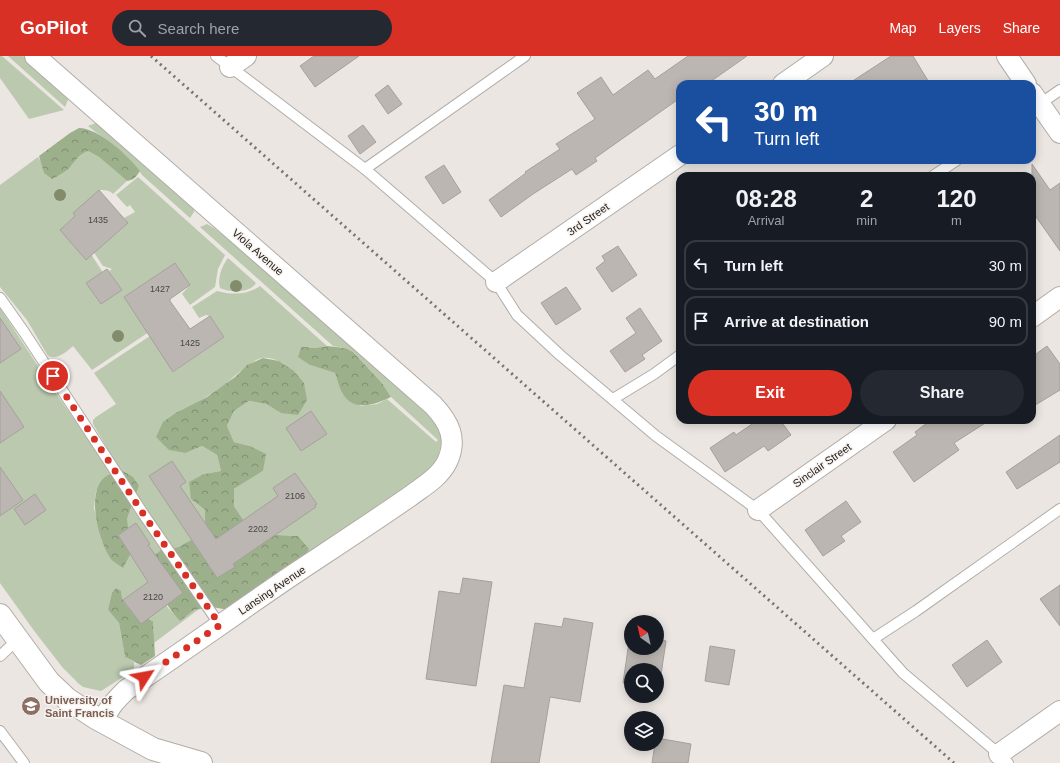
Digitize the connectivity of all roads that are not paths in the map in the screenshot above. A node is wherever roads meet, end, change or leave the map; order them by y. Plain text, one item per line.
1 (35, 56) edge
2 (525, 56) edge
3 (823, 56) edge
4 (1007, 56) edge
5 (230, 60) edge
6 (789, 80) edge
7 (1023, 80) edge
8 (1060, 90) edge
9 (1036, 101) edge
10 (1036, 104) edge
11 (1060, 133) edge
12 (676, 158) edge
13 (951, 164) edge
14 (365, 169) junction
15 (939, 172) edge
16 (496, 282) junction
17 (1060, 297) edge
18 (0, 298) edge
19 (1036, 314) edge
20 (676, 358) edge
21 (613, 399) junction
22 (880, 424) edge
23 (447, 462) joint
24 (1060, 509) edge
25 (758, 510) junction
26 (0, 615) edge
27 (220, 625) junction
28 (873, 639) junction
29 (17, 640) junction
30 (0, 656) edge
31 (1060, 711) edge
32 (103, 722) junction
33 (0, 732) edge
34 (1004, 758) edge
35 (24, 763) edge
36 (201, 763) edge

1 - 23 street, Viola Avenue
2 - 14 lane
3 - 6 street
4 - 7 street
5 - 14 lane
8 - 9 lane
10 - 11 street
12 - 16 street, 3rd Street
13 - 15 lane
14 - 16 lane
16 - 21 lane
17 - 19 street
18 - 27 lane
20 - 21 lane
21 - 25 lane
22 - 25 street, Sinclair Street
23 - 27 street, Lansing Avenue
24 - 28 lane
25 - 28 lane
26 - 29 street
27 - 32 street, Lansing Avenue
28 - 34 lane
29 - 30 lane
29 - 32 street
31 - 34 street
32 - 36 street
33 - 35 lane

